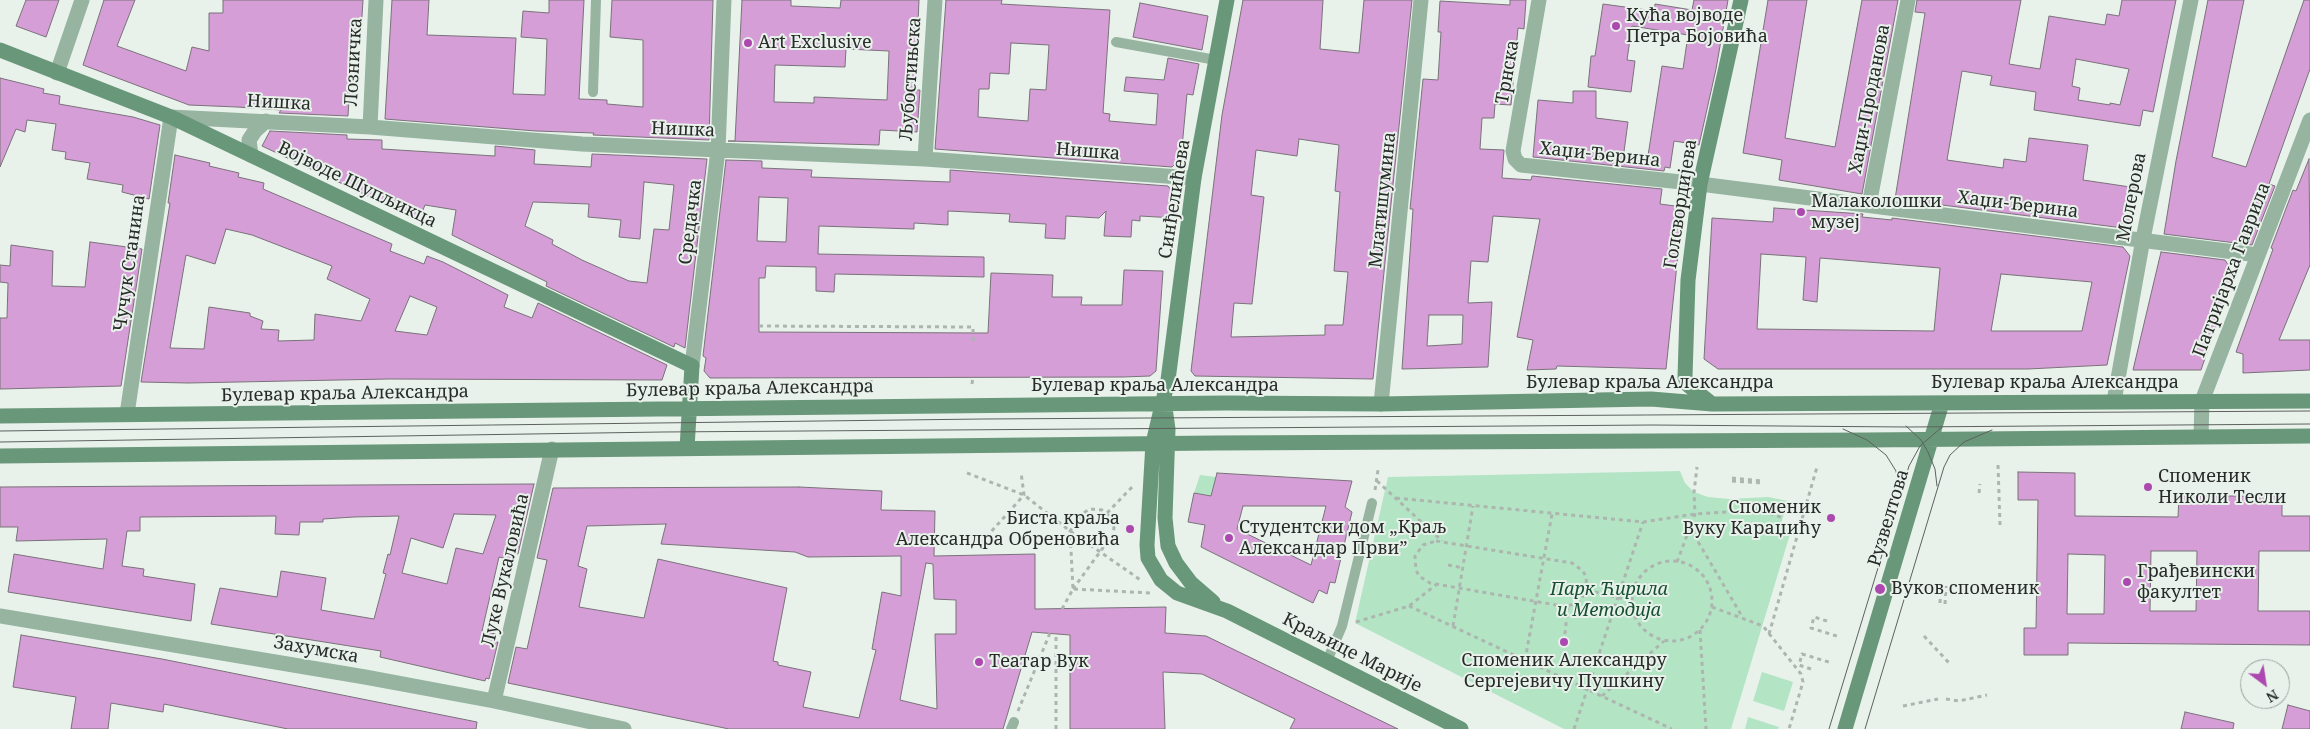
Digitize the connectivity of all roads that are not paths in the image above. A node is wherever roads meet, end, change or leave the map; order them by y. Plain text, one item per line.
1 (82, 0) edge
2 (376, 0) edge
3 (596, 0) edge
4 (724, 0) edge
5 (935, 0) edge
6 (1227, 0) edge
7 (1421, 0) edge
8 (1540, 0) edge
9 (1741, 0) edge
10 (1908, 0) edge
11 (2190, 0) edge
12 (1116, 42) dead end
13 (0, 50) edge
14 (1216, 60) junction
15 (57, 73) junction
16 (593, 92) dead end
17 (171, 117) junction
18 (2310, 120) edge
19 (266, 121) junction
20 (370, 127) junction
21 (718, 150) junction
22 (1513, 151) joint
23 (251, 155) junction
24 (925, 160) junction
25 (1194, 178) junction
26 (1700, 184) junction
27 (1870, 205) junction
28 (2143, 239) junction
29 (2258, 255) junction
30 (692, 366) junction
31 (2114, 401) junction
32 (2202, 401) junction
33 (2310, 401) edge
34 (1942, 403) junction
35 (1164, 404) junction
36 (1381, 404) junction
37 (1712, 404) junction
38 (689, 408) junction
39 (127, 414) junction
40 (0, 416) edge
41 (2201, 436) junction
42 (2310, 436) edge
43 (1932, 440) junction
44 (1160, 443) junction
45 (688, 448) junction
46 (552, 449) junction
47 (0, 456) edge
48 (1372, 503) dead end
49 (1226, 611) junction
50 (0, 616) edge
51 (1327, 660) junction
52 (494, 701) junction
53 (569, 724) edge
54 (624, 729) edge
55 (1461, 729) edge
56 (1846, 729) edge

1 - 15 street
2 - 20 street, Лозничка
3 - 16 lane
4 - 21 street, Средачка
5 - 24 street, Љубостињска
6 - 14 main road, Синђелићева
7 - 36 street, Млатишумина
8 - 22 street, Трнска
9 - 26 main road, Голсвордијева
10 - 27 street, Хаџи-Проданова
11 - 28 street, Молерова
12 - 14 lane
13 - 15 main road, Војводе Шупљикца
14 - 25 main road, Синђелићева
15 - 17 main road, Војводе Шупљикца
17 - 19 street, Нишка
17 - 23 main road, Војводе Шупљикца
17 - 39 street, Чучук Станина
18 - 29 street, Патријарха Гаврила
19 - 20 street, Нишка
19 - 23 street
20 - 21 street, Нишка
21 - 24 street, Нишка
21 - 30 street, Средачка
22 - 26 street, Хаџи-Ђерина
23 - 30 main road, Војводе Шупљикца
24 - 25 street, Нишка
25 - 35 main road, Синђелићева
26 - 27 street, Хаџи-Ђерина
26 - 37 main road, Голсвордијева
27 - 28 street, Хаџи-Ђерина
28 - 29 street, Хаџи-Ђерина
28 - 31 street, Молерова
29 - 32 street, Патријарха Гаврила
30 - 38 main road, Средачка
31 - 32 main road, Булевар краља Александра
31 - 34 main road, Булевар краља Александра
32 - 33 main road, Булевар краља Александра
32 - 41 street, Патријарха Гаврила
34 - 37 main road, Булевар краља Александра
34 - 43 main road, Рузвелтова
35 - 36 main road, Булевар краља Александра
35 - 38 main road, Булевар краља Александра
35 - 44 main road, Краљице Марије
36 - 37 main road, Булевар краља Александра
38 - 39 main road, Булевар краља Александра
38 - 45 main road, Средачка
39 - 40 main road, Булевар краља Александра
41 - 42 main road
41 - 43 main road
43 - 44 main road
43 - 56 main road, Рузвелтова
44 - 45 main road
44 - 49 main road, Краљице Марије
44 - 49 main road, Краљице Марије
45 - 46 main road
46 - 47 main road
46 - 52 street, Луке Вукаловића
48 - 51 lane
49 - 51 main road, Краљице Марије
50 - 52 street, Захумска
51 - 55 main road, Краљице Марије
52 - 53 street, Захумска
53 - 54 street, Захумска

